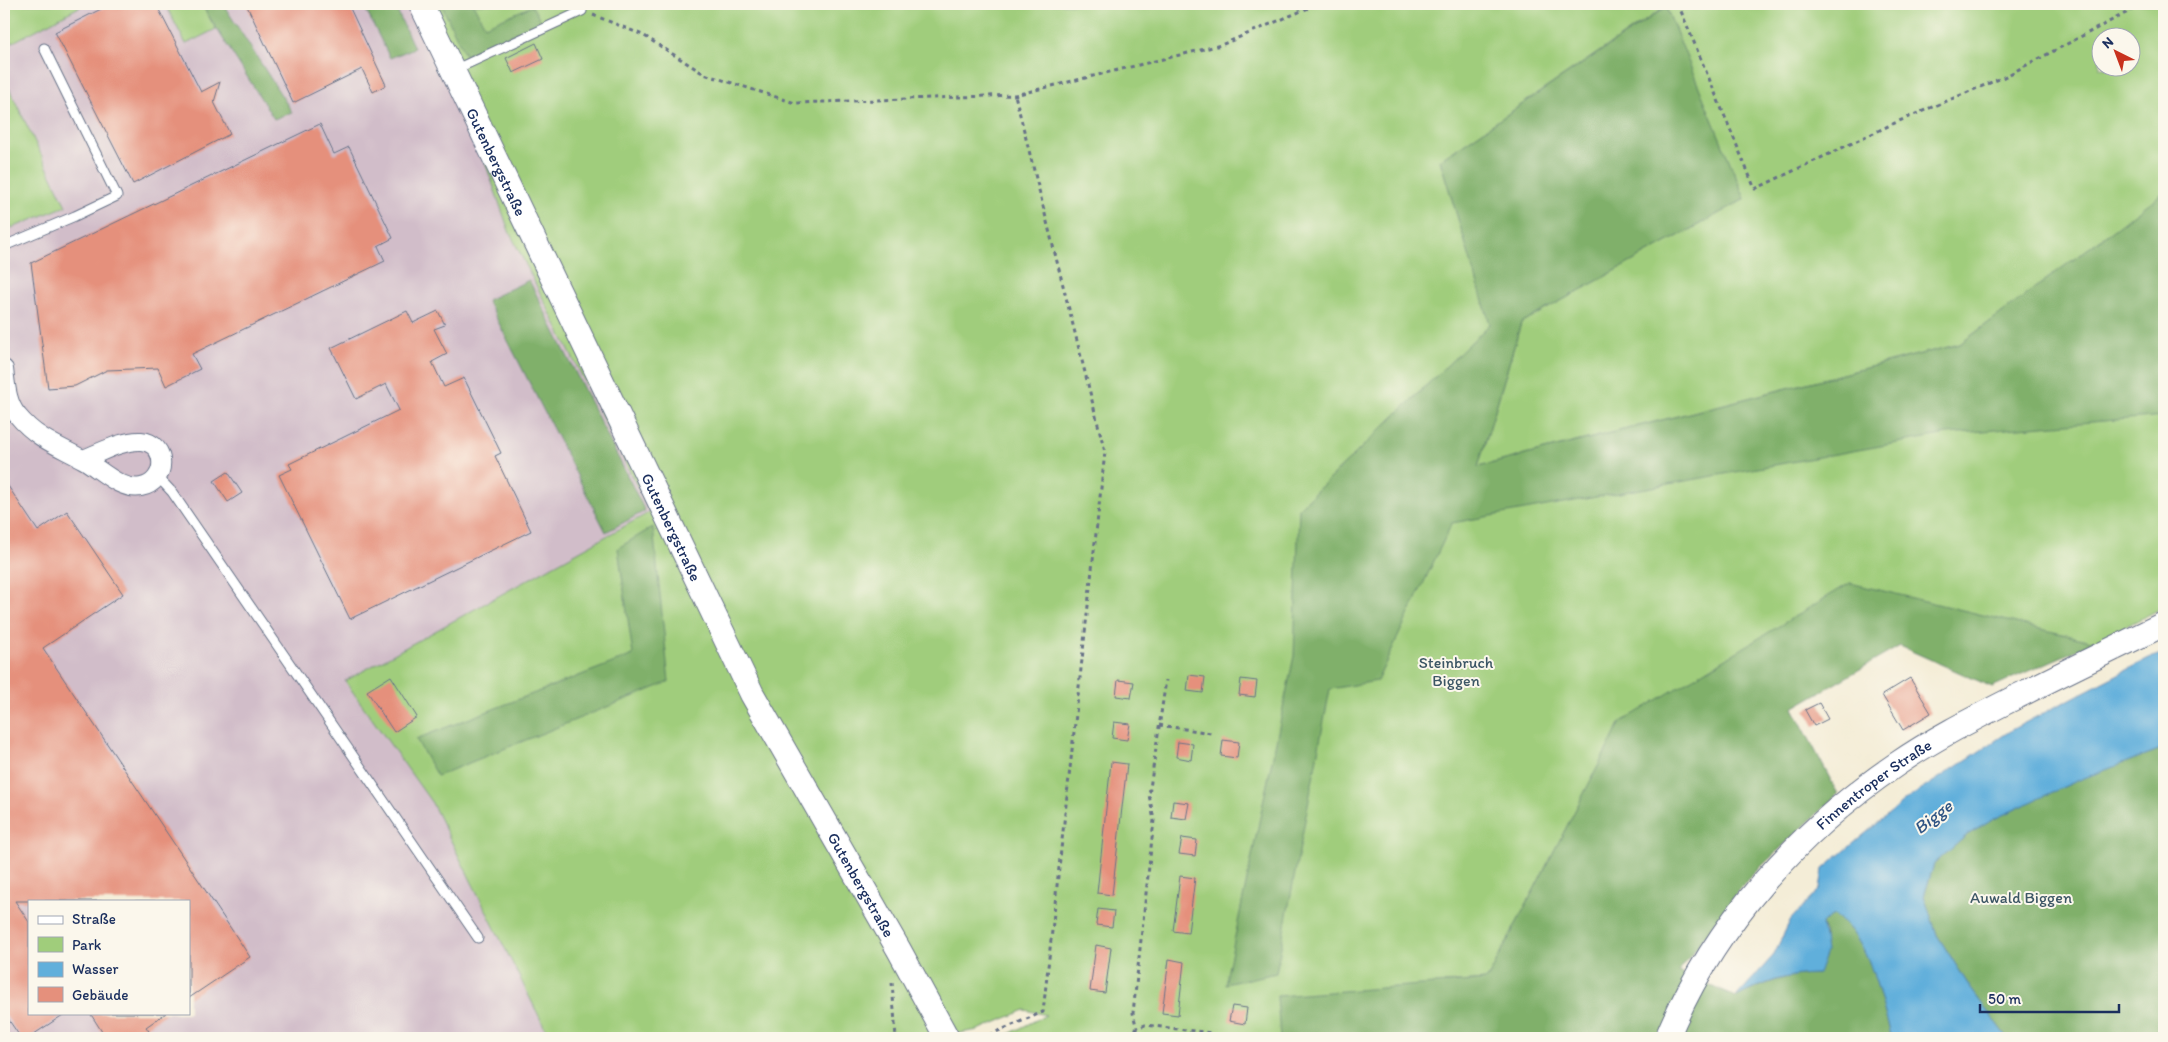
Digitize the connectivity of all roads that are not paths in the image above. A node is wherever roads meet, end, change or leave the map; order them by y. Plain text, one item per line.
1 (421, 4) edge
2 (582, 11) road end
3 (44, 48) dead end
4 (453, 70) junction
5 (4, 246) edge
6 (4, 370) edge
7 (83, 459) junction
8 (158, 477) junction
9 (2164, 624) edge
10 (478, 938) dead end
11 (947, 1038) edge
12 (1667, 1038) edge

1 - 4 main road, Gutenbergstraße
2 - 4 lane
3 - 5 lane
4 - 11 main road, Gutenbergstraße
6 - 7 street
7 - 8 street
7 - 8 street
8 - 10 lane
9 - 12 main road, Finnentroper Straße

